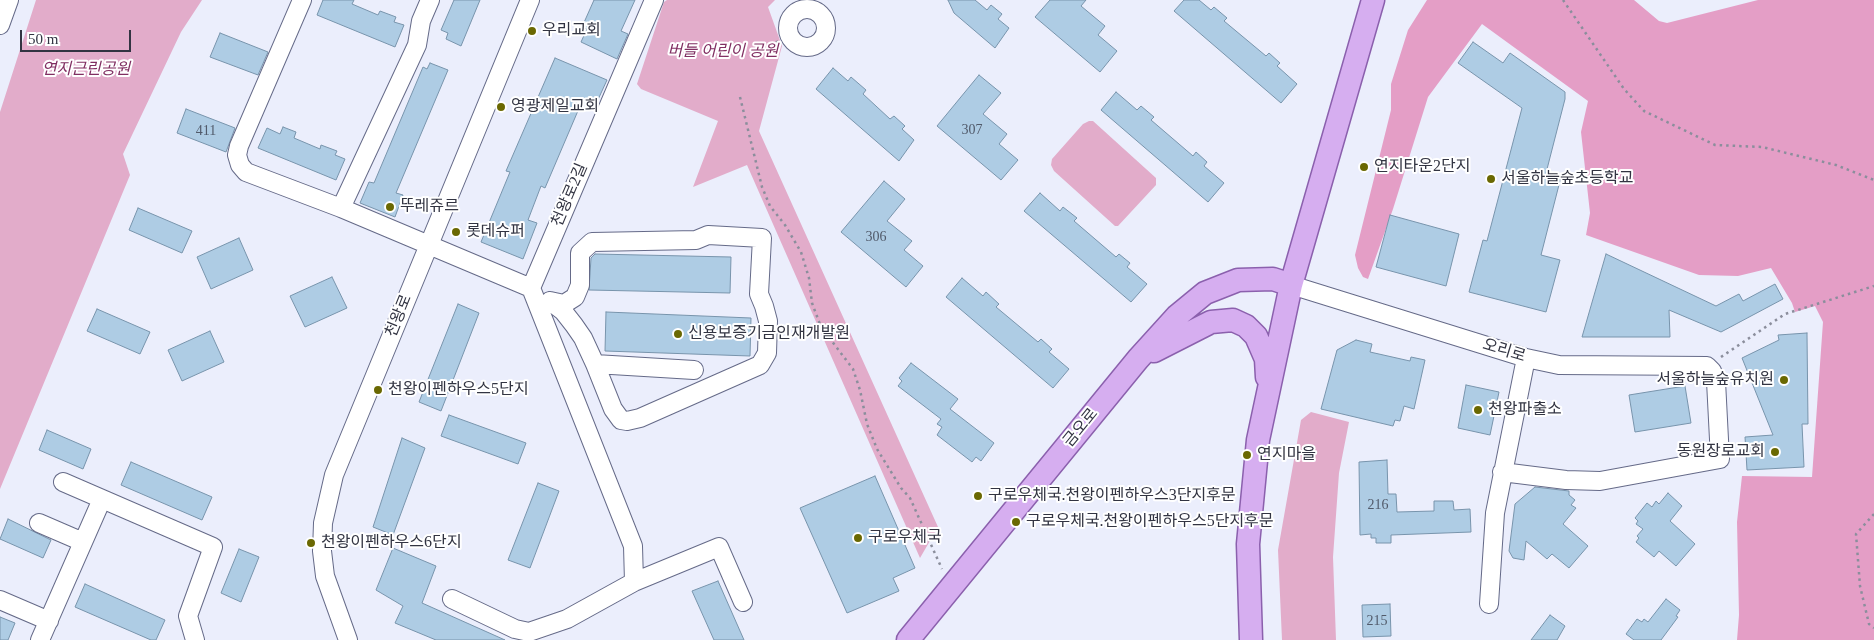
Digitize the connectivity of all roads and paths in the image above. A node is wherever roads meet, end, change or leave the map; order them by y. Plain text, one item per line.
1 (9, 0) edge
2 (302, 0) edge
3 (430, 0) edge
4 (530, 0) edge
5 (654, 0) edge
6 (1373, 0) edge
7 (1563, 0) edge
8 (794, 6) edge
9 (0, 25) edge
10 (790, 36) junction
11 (770, 45) dead end
12 (740, 97) dead end
13 (1874, 180) edge
14 (341, 208) junction
15 (428, 245) junction
16 (1291, 285) junction
17 (580, 286) junction
18 (1874, 286) edge
19 (530, 288) junction
20 (550, 302) junction
21 (583, 338) junction
22 (1526, 358) junction
23 (1138, 359) junction
24 (594, 364) junction
25 (694, 370) dead end
26 (1711, 374) junction
27 (1268, 390) junction
28 (1502, 472) junction
29 (63, 482) dead end
30 (102, 499) junction
31 (1874, 514) edge
32 (39, 523) dead end
33 (83, 542) junction
34 (634, 582) junction
35 (950, 588) junction
36 (452, 599) dead end
37 (0, 600) edge
38 (743, 602) dead end
39 (1489, 604) dead end
40 (49, 620) junction
41 (1874, 628) edge
42 (515, 636) edge
43 (40, 640) edge
44 (195, 640) edge
45 (348, 640) edge
46 (908, 640) edge
47 (1251, 640) edge

1 - 9 street
2 - 14 street
3 - 14 street
4 - 15 street, 천왕로
5 - 19 street, 천왕로2길
6 - 16 main road
7 - 13 path
8 - 10 street
8 - 10 street
10 - 11 path
12 - 35 path
14 - 15 street
15 - 19 street
15 - 45 street, 천왕로
16 - 22 street, 오리로
16 - 23 main road, 금오로
16 - 27 main road
17 - 20 street
17 - 21 street
17 - 24 street
18 - 26 path
19 - 20 street
19 - 34 street
20 - 21 street
21 - 24 street
22 - 26 street, 오리로
22 - 28 street
23 - 27 main road
23 - 35 main road, 금오로
24 - 25 street
26 - 28 street
27 - 47 main road
28 - 39 street
29 - 30 street
30 - 33 street
30 - 44 street
31 - 41 path
32 - 33 street
33 - 40 street
34 - 38 street
34 - 42 street
35 - 46 main road, 금오로
36 - 42 street
37 - 40 street
40 - 43 street

